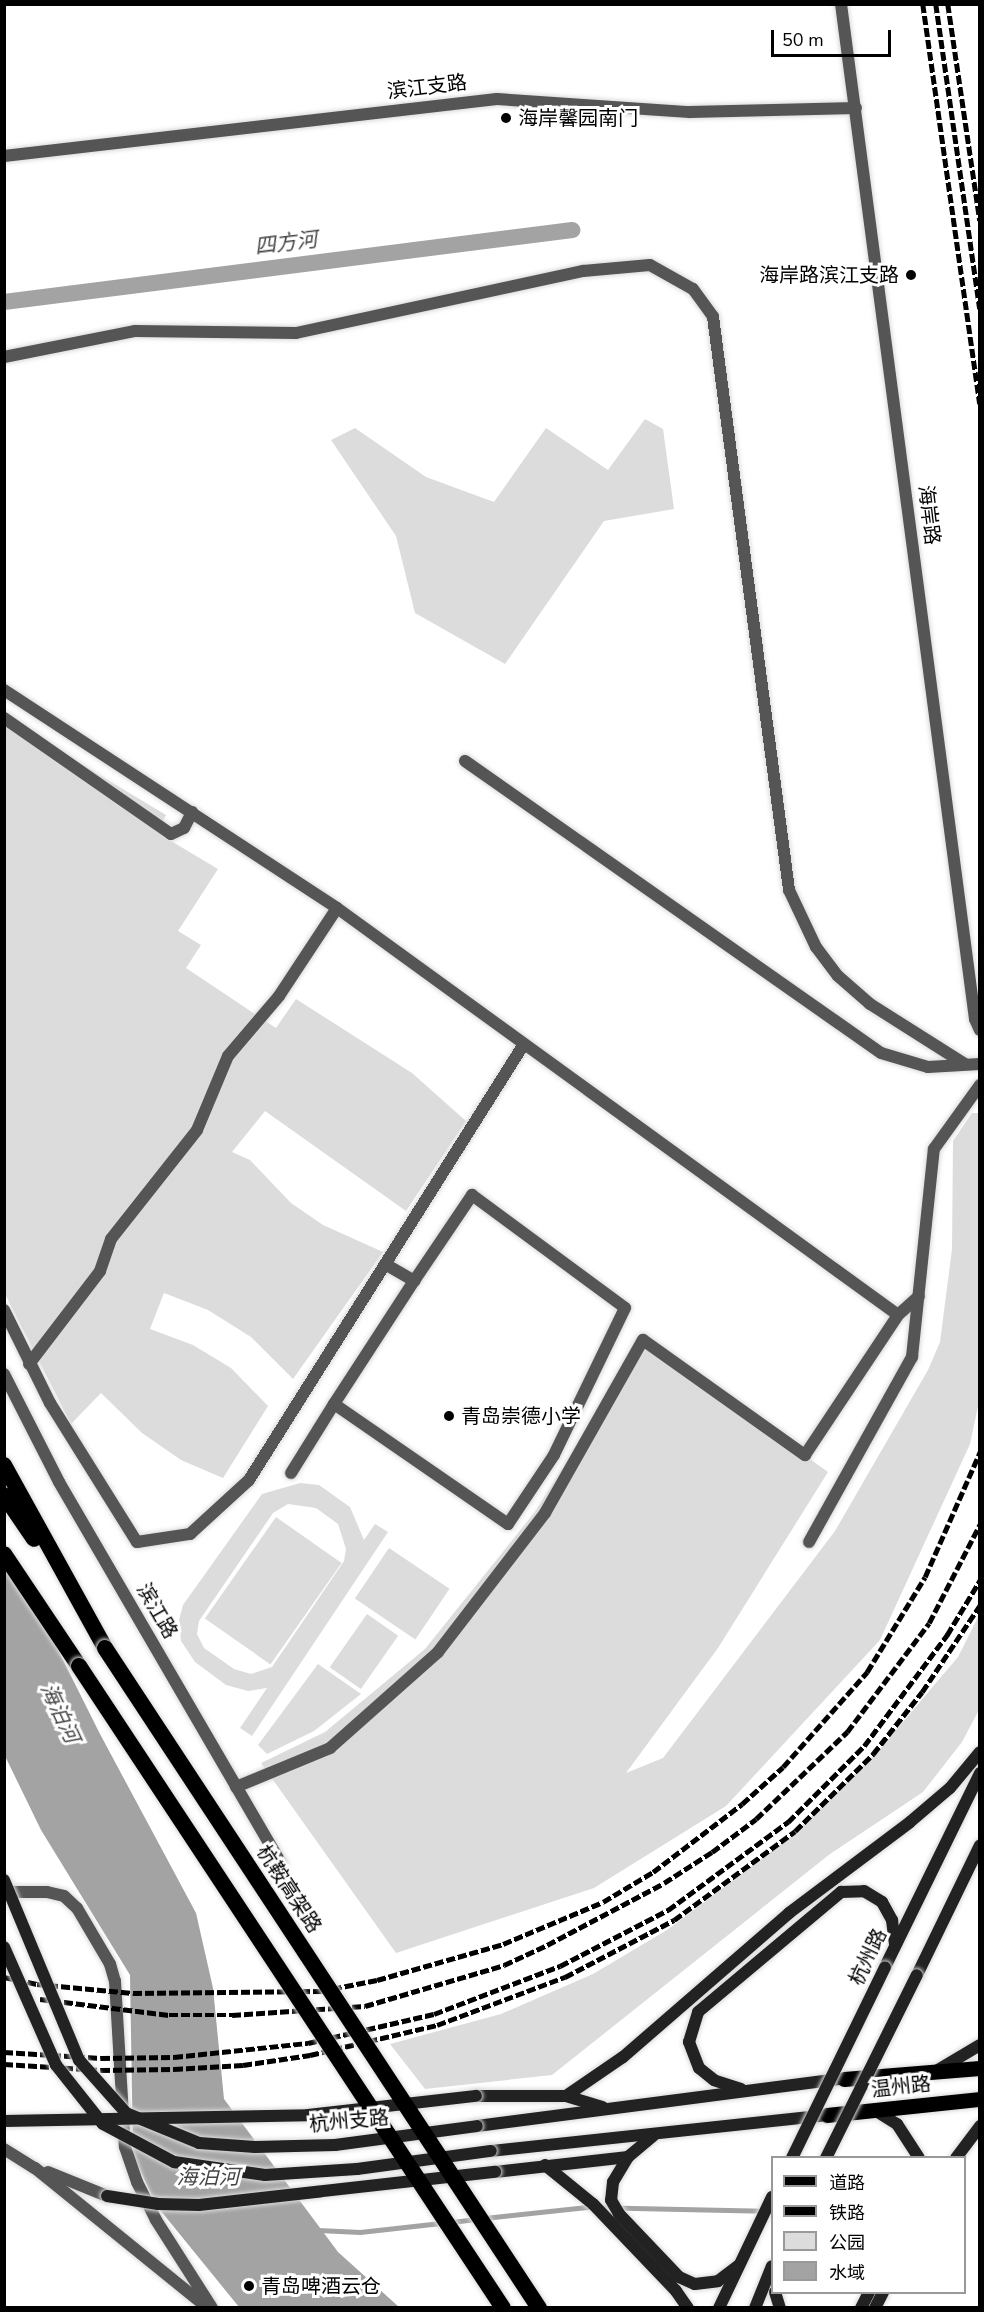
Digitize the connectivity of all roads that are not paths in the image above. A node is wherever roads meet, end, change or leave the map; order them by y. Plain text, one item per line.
1 (841, 4) edge
2 (856, 108) junction
3 (4, 156) edge
4 (4, 357) edge
5 (4, 690) edge
6 (4, 718) edge
7 (465, 761) dead end
8 (192, 812) junction
9 (337, 908) junction
10 (980, 1030) edge
11 (524, 1044) junction
12 (965, 1064) junction
13 (980, 1064) edge
14 (980, 1085) edge
15 (385, 1264) junction
16 (414, 1281) junction
17 (919, 1296) junction
18 (4, 1310) edge
19 (898, 1315) junction
20 (29, 1364) junction
21 (4, 1374) edge
22 (334, 1404) junction
23 (4, 1466) edge
24 (291, 1473) dead end
25 (4, 1495) edge
26 (808, 1542) dead end
27 (4, 1554) edge
28 (105, 1648) junction
29 (980, 1752) edge
30 (980, 1773) edge
31 (236, 1787) junction
32 (980, 1845) edge
33 (282, 1865) dead end
34 (980, 1868) edge
35 (4, 1880) edge
36 (964, 1881) junction
37 (4, 1892) edge
38 (895, 1945) junction
39 (4, 1947) edge
40 (980, 2045) edge
41 (980, 2068) edge
42 (938, 2070) junction
43 (844, 2079) joint
44 (741, 2089) junction
45 (566, 2096) junction
46 (980, 2099) edge
47 (607, 2108) junction
48 (876, 2111) junction
49 (828, 2115) joint
50 (4, 2121) edge
51 (980, 2126) edge
52 (653, 2136) junction
53 (4, 2149) edge
54 (792, 2156) edge
55 (826, 2156) edge
56 (918, 2156) edge
57 (958, 2156) edge
58 (628, 2157) junction
59 (545, 2165) junction
60 (35, 2168) junction
61 (107, 2196) joint
62 (771, 2199) edge
63 (625, 2231) junction
64 (739, 2265) junction
65 (771, 2268) edge
66 (210, 2307) edge
67 (503, 2307) edge
68 (539, 2307) edge
69 (688, 2307) edge
70 (719, 2307) edge
71 (754, 2307) edge

1 - 2 street, 海岸路
2 - 3 street, 滨江支路
2 - 10 street, 海岸路
4 - 12 street
5 - 8 street
6 - 8 street
7 - 12 street
8 - 9 street
9 - 11 street
9 - 20 street
11 - 15 street
11 - 19 street
12 - 13 street
14 - 17 street
15 - 16 street
15 - 20 street
16 - 22 street
16 - 22 street
17 - 19 street
17 - 26 street
18 - 20 street
19 - 31 street
21 - 31 street, 滨江路
22 - 24 street
23 - 28 highway
25 - 28 highway, 杭鞍高架路
27 - 67 highway, bridge
28 - 68 highway, 杭鞍高架路, bridge
29 - 45 main road
30 - 38 main road, 杭州路
31 - 33 street, 滨江路
32 - 36 main road
34 - 36 main road
35 - 47 main road, 杭州支路, bridge
36 - 55 main road, bridge
37 - 66 street
38 - 44 main road
38 - 54 main road, 杭州路, bridge
39 - 52 main road, bridge
40 - 42 main road
41 - 42 main road, 温州路
42 - 43 main road, 温州路
43 - 44 main road, 杭州支路
44 - 47 main road, 杭州支路
45 - 47 main road
45 - 50 main road, bridge
46 - 48 main road, 温州路
48 - 49 main road, 温州路
48 - 56 main road
49 - 52 main road
51 - 57 main road
52 - 58 main road
53 - 60 street
58 - 59 main road
58 - 63 main road
59 - 61 main road, bridge
59 - 63 main road
60 - 61 street
60 - 66 street
62 - 64 main road
63 - 64 main road
63 - 69 main road
64 - 70 main road
65 - 71 main road

